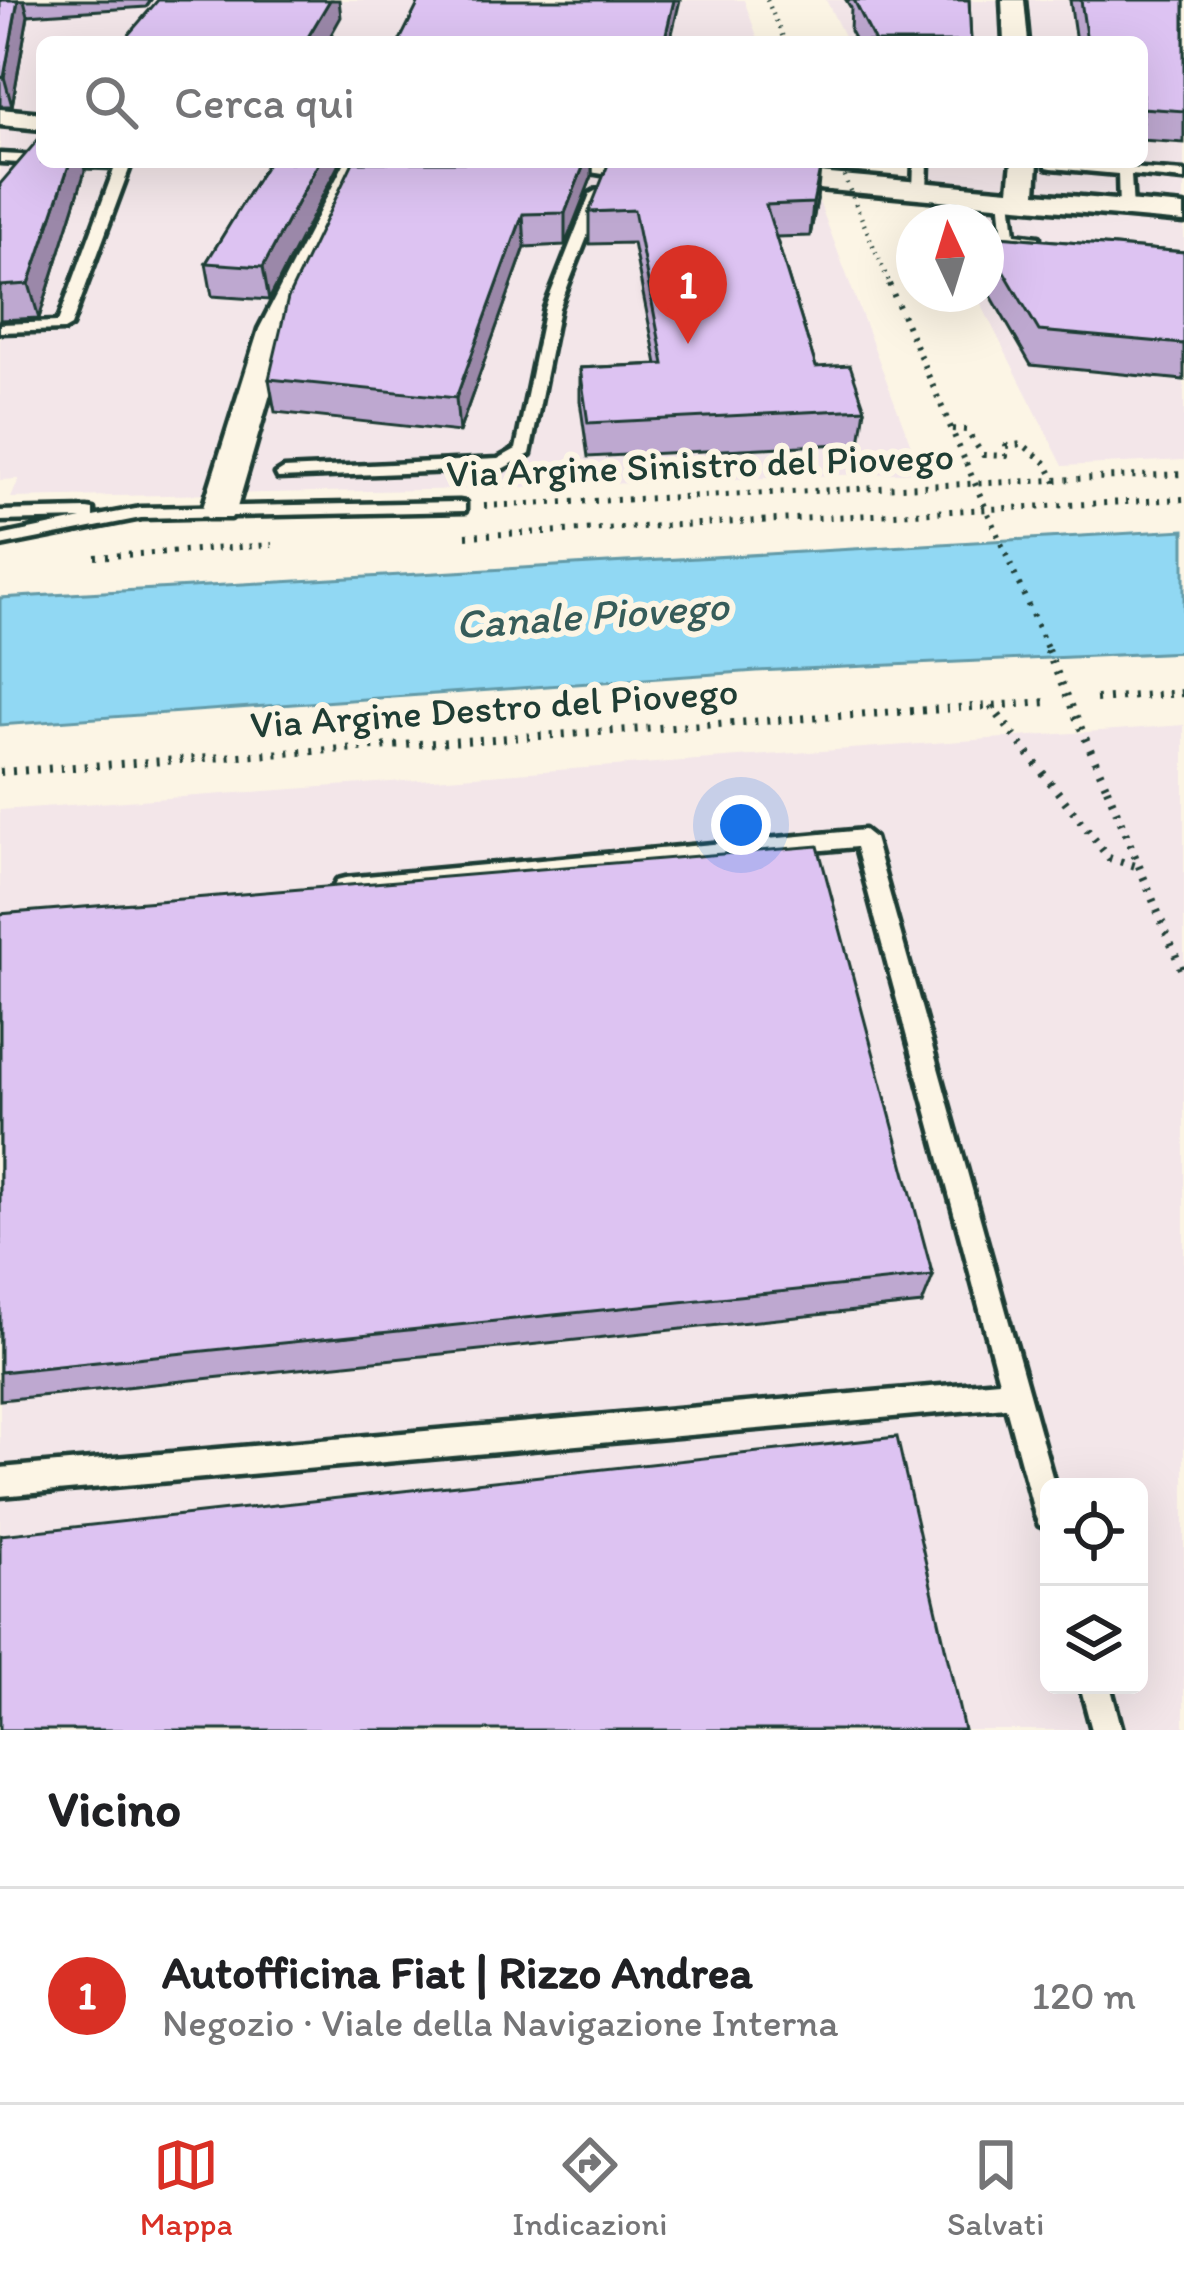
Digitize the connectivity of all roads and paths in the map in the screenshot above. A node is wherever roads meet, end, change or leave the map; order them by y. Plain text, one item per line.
1 (766, 0) edge
2 (1013, 0) edge
3 (782, 36) edge
4 (1016, 36) edge
5 (0, 117) edge
6 (36, 120) edge
7 (0, 158) edge
8 (36, 160) edge
9 (122, 168) edge
10 (355, 168) edge
11 (607, 168) edge
12 (644, 168) edge
13 (841, 168) edge
14 (921, 168) edge
15 (1035, 168) edge
16 (1092, 168) edge
17 (1124, 171) junction
18 (691, 172) edge
19 (1184, 176) edge
20 (920, 191) junction
21 (1013, 200) junction
22 (1126, 210) junction
23 (1184, 214) edge
24 (1052, 242) edge
25 (0, 328) edge
26 (952, 429) junction
27 (284, 474) dead end
28 (1184, 474) edge
29 (1056, 482) junction
30 (1184, 499) edge
31 (459, 507) joint
32 (219, 511) junction
33 (142, 513) junction
34 (0, 516) edge
35 (452, 537) dead end
36 (0, 541) edge
37 (292, 544) dead end
38 (79, 558) dead end
39 (1184, 693) edge
40 (1096, 699) dead end
41 (1048, 702) dead end
42 (991, 706) junction
43 (0, 772) edge
44 (1139, 867) junction
45 (327, 887) edge
46 (1184, 976) edge
47 (1016, 1394) junction
48 (0, 1482) edge
49 (1040, 1482) edge
50 (1097, 1694) edge
51 (1107, 1730) edge

1 - 3 path
2 - 4 street
5 - 6 street
7 - 8 lane
9 - 25 lane
10 - 32 street
11 - 27 lane
12 - 18 street
13 - 26 path, bridge
14 - 20 lane
15 - 21 street
16 - 17 lane
17 - 19 lane
17 - 22 lane
20 - 20 street
20 - 21 street
21 - 22 street
21 - 24 lane
22 - 23 street
26 - 29 path
26 - 44 path, bridge
28 - 29 path, Via Argine Sinistro del Piovego
29 - 31 path, Via Argine Sinistro del Piovego
30 - 35 path
31 - 32 lane, Via Argine Sinistro del Piovego
32 - 33 lane, Via Argine Sinistro del Piovego
33 - 34 lane
33 - 36 lane
37 - 38 path
39 - 40 path
41 - 42 path, Via Argine Destro del Piovego
42 - 43 path, Via Argine Destro del Piovego
42 - 44 path
44 - 46 path
45 - 47 lane
47 - 48 lane
47 - 49 lane
50 - 51 lane

